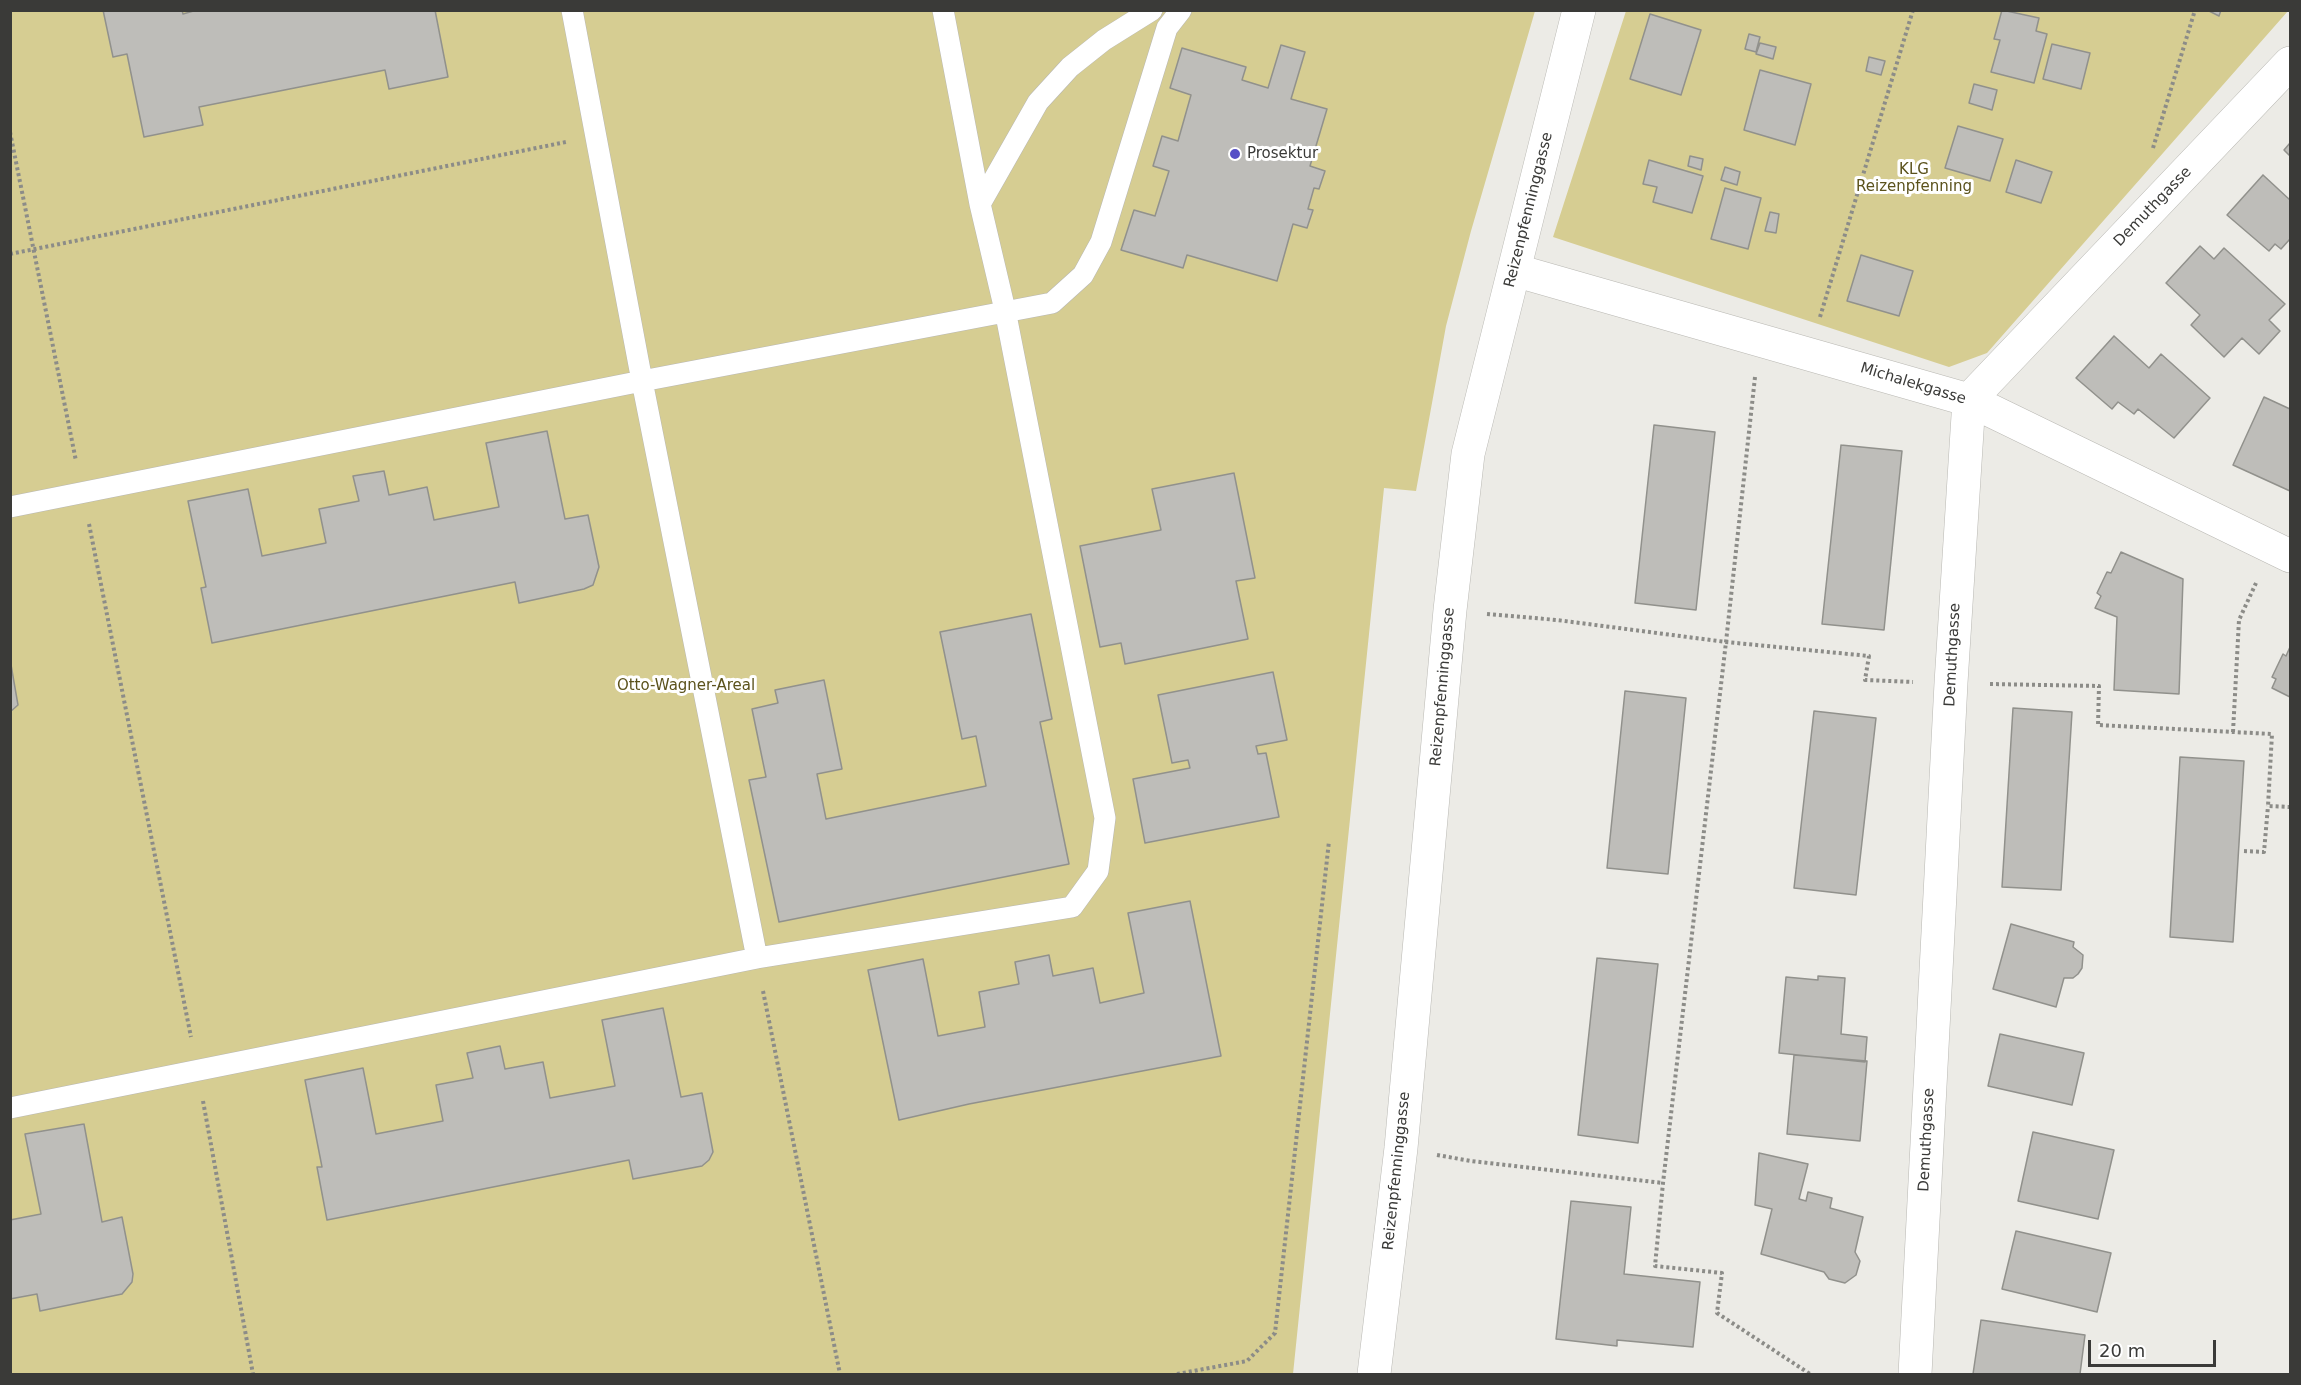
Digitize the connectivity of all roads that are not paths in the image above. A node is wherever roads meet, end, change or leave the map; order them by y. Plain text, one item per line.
1 (572, 10) edge
2 (942, 10) edge
3 (1152, 10) edge
4 (1180, 10) edge
5 (1579, 10) edge
6 (2290, 63) edge
7 (980, 204) junction
8 (1514, 270) junction
9 (1005, 310) junction
10 (642, 381) junction
11 (1969, 400) junction
12 (10, 507) edge
13 (2284, 544) edge
14 (757, 958) junction
15 (10, 1108) edge
16 (1374, 1374) edge
17 (1915, 1374) edge

1 - 10 lane
2 - 7 lane
3 - 7 lane
4 - 9 lane
5 - 8 street, Reizenpfenninggasse
6 - 11 street, Demuthgasse
7 - 9 lane
8 - 11 street, Michalekgasse
8 - 16 street, Reizenpfenninggasse
9 - 10 lane
9 - 14 lane
10 - 12 lane
10 - 14 lane
11 - 13 street, Michalekgasse
11 - 17 street, Demuthgasse
14 - 15 lane

